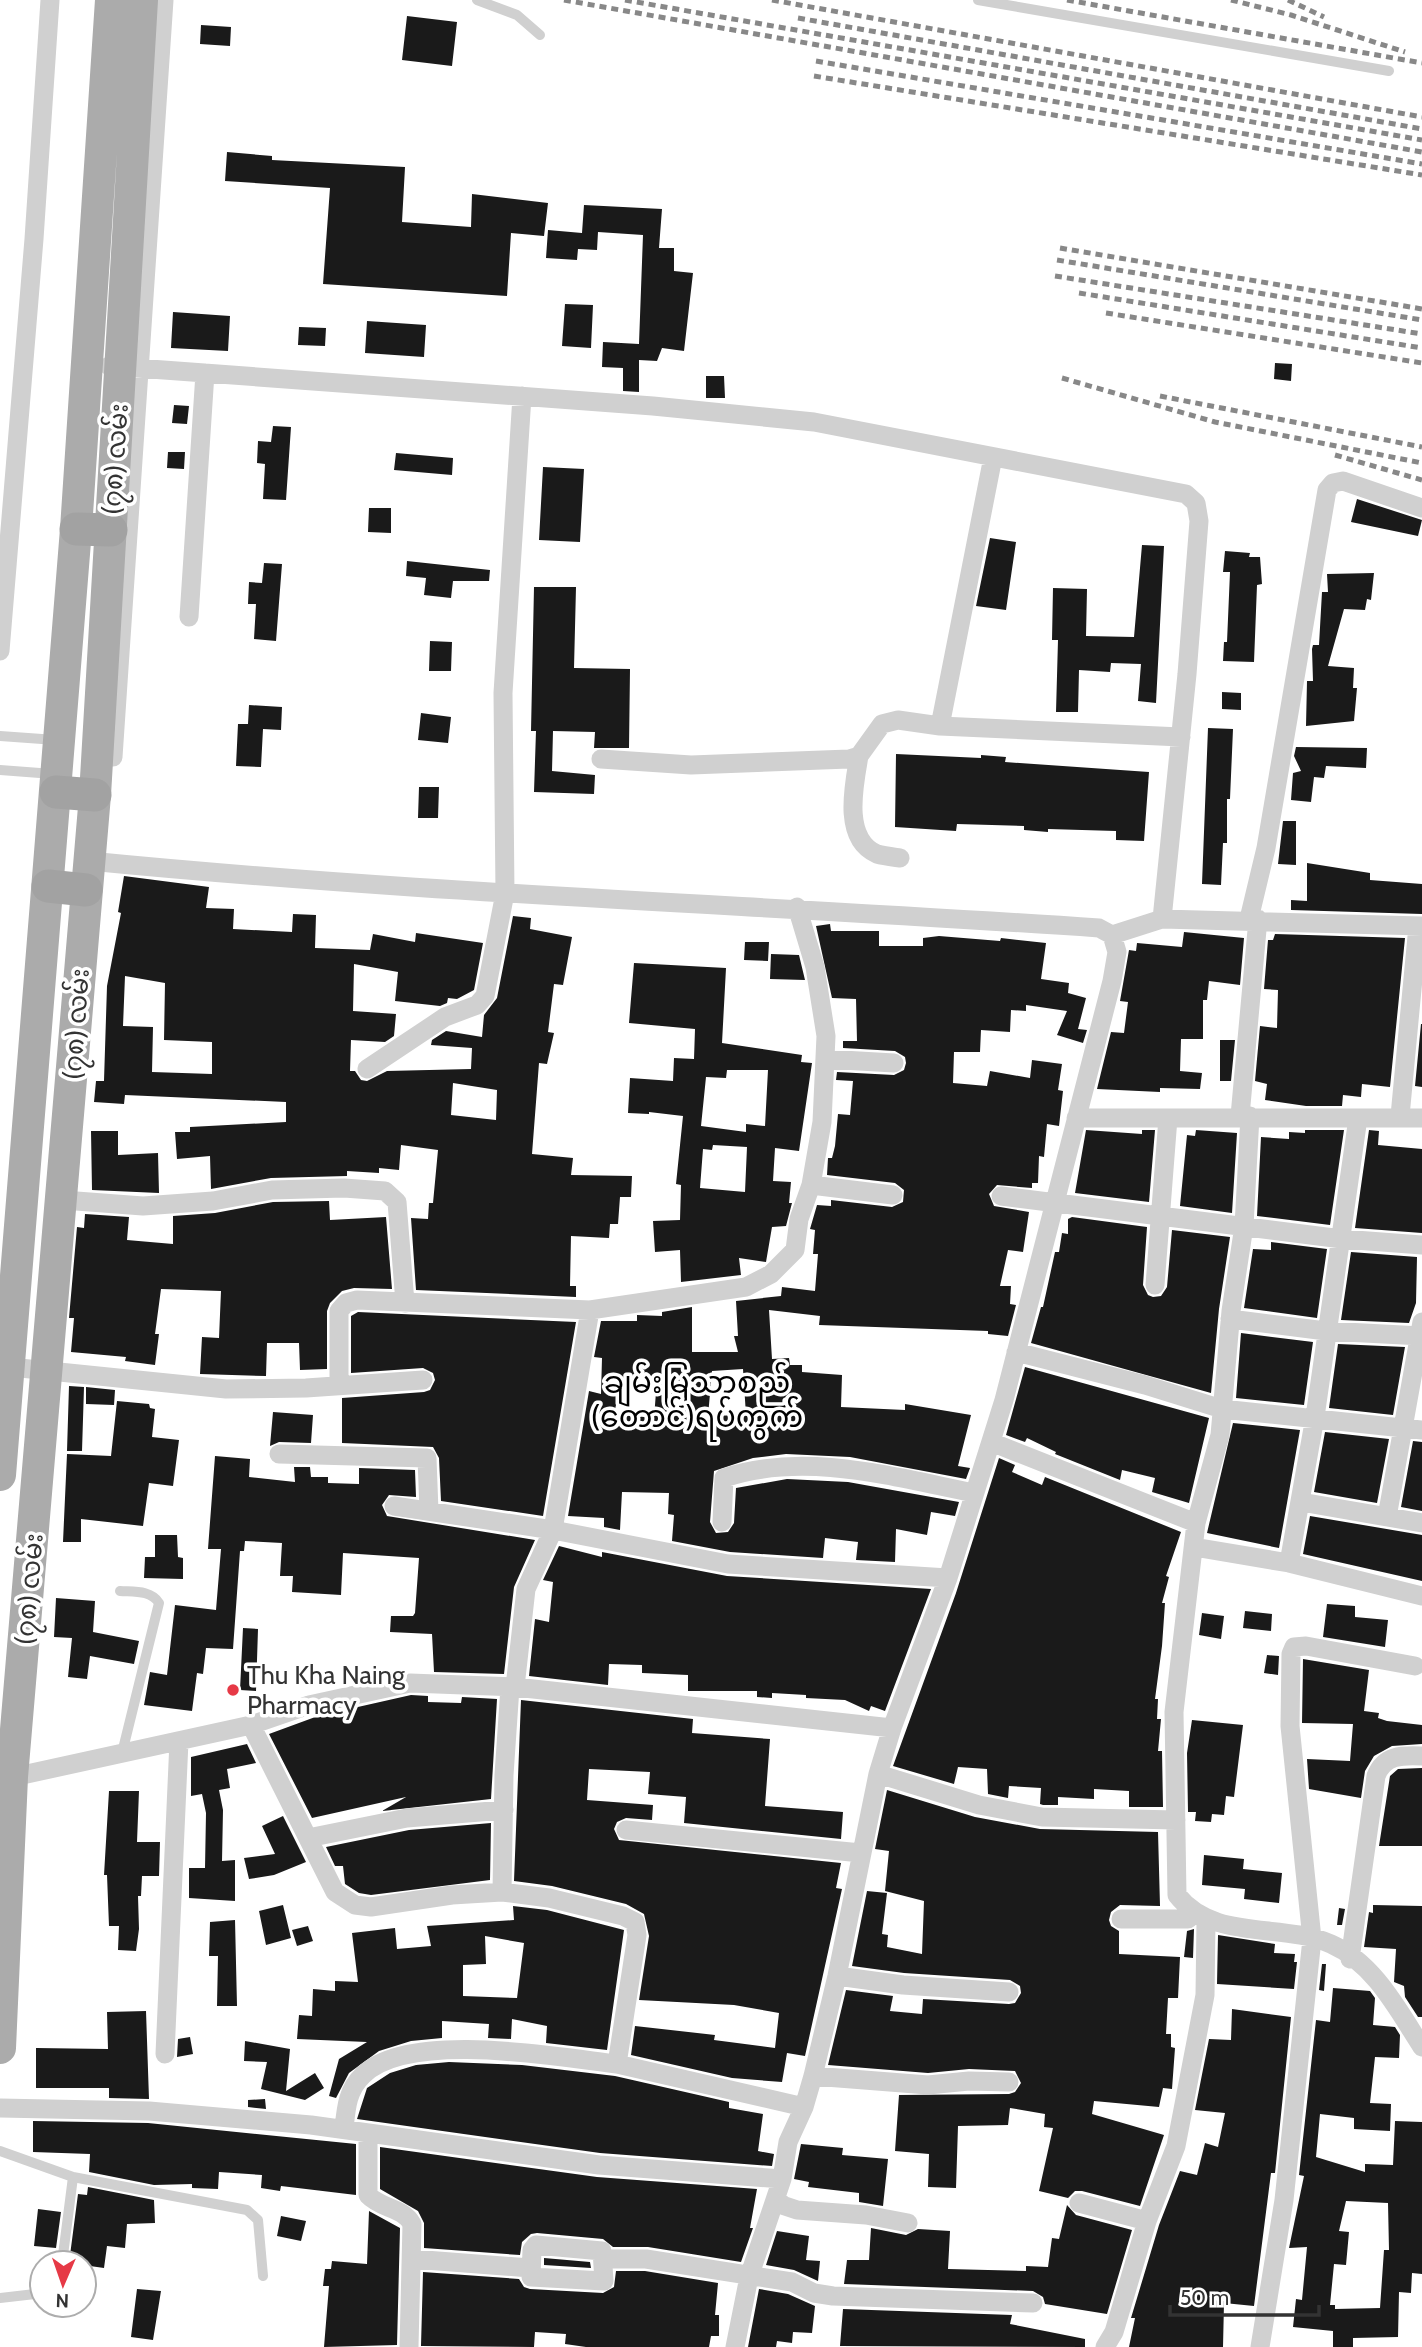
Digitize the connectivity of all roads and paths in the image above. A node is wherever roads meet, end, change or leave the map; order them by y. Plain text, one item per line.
1 (50, 0) edge
2 (111, 0) edge
3 (142, 0) edge
4 (164, 0) edge
5 (477, 0) edge
6 (978, 0) edge
7 (540, 35) dead end
8 (1389, 71) dead end
9 (87, 364) junction
10 (131, 367) junction
11 (205, 373) junction
12 (522, 396) junction
13 (993, 457) junction
14 (6, 499) edge
15 (1422, 508) edge
16 (76, 529) junction
17 (111, 530) junction
18 (189, 617) dead end
19 (0, 651) edge
20 (940, 726) junction
21 (0, 736) edge
22 (1181, 737) junction
23 (60, 740) junction
24 (859, 756) junction
25 (601, 759) dead end
26 (0, 770) edge
27 (57, 783) junction
28 (95, 795) junction
29 (900, 858) dead end
30 (94, 871) junction
31 (48, 886) junction
32 (505, 893) junction
33 (797, 907) junction
34 (1162, 919) junction
35 (1253, 919) junction
36 (1420, 926) edge
37 (1112, 936) junction
38 (1416, 1019) edge
39 (825, 1059) junction
40 (894, 1063) dead end
41 (367, 1069) dead end
42 (1245, 1116) junction
43 (1400, 1116) junction
44 (1076, 1118) junction
45 (1168, 1118) junction
46 (1358, 1118) junction
47 (1422, 1118) edge
48 (811, 1185) junction
49 (893, 1195) dead end
50 (1001, 1196) dead end
51 (63, 1200) junction
52 (1054, 1203) junction
53 (1159, 1216) junction
54 (1244, 1227) junction
55 (1342, 1239) junction
56 (1422, 1245) edge
57 (1155, 1285) dead end
58 (405, 1303) junction
59 (590, 1310) junction
60 (1230, 1319) junction
61 (1326, 1331) junction
62 (1421, 1331) edge
63 (1016, 1352) junction
64 (5, 1366) edge
65 (48, 1370) junction
66 (423, 1380) dead end
67 (339, 1386) junction
68 (1222, 1409) junction
69 (1315, 1417) junction
70 (1401, 1427) junction
71 (1422, 1430) edge
72 (991, 1442) junction
73 (279, 1454) dead end
74 (0, 1475) edge
75 (974, 1493) junction
76 (1301, 1502) junction
77 (394, 1506) dead end
78 (429, 1511) junction
79 (1387, 1517) junction
80 (722, 1522) dead end
81 (1196, 1523) junction
82 (1422, 1523) edge
83 (553, 1531) junction
84 (1194, 1547) junction
85 (1289, 1563) junction
86 (948, 1578) junction
87 (120, 1591) dead end
88 (1422, 1597) edge
89 (1415, 1666) dead end
90 (512, 1687) junction
91 (251, 1725) junction
92 (891, 1728) junction
93 (179, 1741) junction
94 (122, 1754) junction
95 (1422, 1756) edge
96 (878, 1774) junction
97 (6, 1779) edge
98 (504, 1810) junction
99 (1176, 1820) junction
100 (626, 1830) dead end
101 (308, 1838) junction
102 (862, 1853) junction
103 (502, 1892) junction
104 (1201, 1917) junction
105 (1121, 1919) dead end
106 (1312, 1939) junction
107 (1350, 1959) junction
108 (837, 1976) junction
109 (1009, 1992) dead end
110 (1422, 2047) edge
111 (0, 2048) edge
112 (165, 2054) dead end
113 (617, 2064) junction
114 (813, 2076) junction
115 (1009, 2082) dead end
116 (804, 2107) junction
117 (0, 2108) edge
118 (344, 2129) junction
119 (368, 2133) junction
120 (0, 2151) edge
121 (73, 2177) junction
122 (780, 2189) junction
123 (1079, 2203) dead end
124 (1147, 2221) junction
125 (908, 2222) dead end
126 (64, 2249) edge
127 (411, 2259) junction
128 (604, 2259) junction
129 (530, 2268) junction
130 (263, 2276) dead end
131 (749, 2277) junction
132 (28, 2295) edge
133 (0, 2298) edge
134 (1033, 2303) dead end
135 (409, 2347) edge
136 (735, 2347) edge
137 (1105, 2347) edge
138 (1260, 2347) edge

1 - 14 street
2 - 9 main road, (၇၈) လမ်း
3 - 10 main road, (၇၈) လမ်း
4 - 10 street
5 - 7 lane
6 - 8 lane
9 - 10 street
9 - 16 main road, (၇၈) လမ်း
10 - 11 street
10 - 17 main road, (၇၈) လမ်း
10 - 30 street
11 - 12 street
11 - 18 street
12 - 13 street
12 - 32 street
13 - 20 street
13 - 22 street
14 - 19 street
15 - 35 street
16 - 17 highway
16 - 23 main road, (၇၈) လမ်း
17 - 28 main road, (၇၈) လမ်း
20 - 22 street
20 - 24 street
21 - 23 lane
22 - 34 street
23 - 27 main road, (၇၈) လမ်း
24 - 25 street
24 - 29 street
26 - 27 lane
27 - 28 highway
27 - 31 main road, (၇၈) လမ်း
28 - 30 main road, (၇၈) လမ်း
30 - 31 highway
30 - 32 street
30 - 51 main road, (၇၈) လမ်း
31 - 64 main road, (၇၈) လမ်း
32 - 33 street
32 - 41 street
33 - 37 street
33 - 39 street
34 - 35 street
34 - 37 street
35 - 36 street
35 - 42 street
36 - 38 street
37 - 44 street
38 - 43 street
39 - 40 street
39 - 48 street
42 - 45 street
42 - 46 street
42 - 54 street
43 - 46 street
43 - 47 street
44 - 45 street
44 - 52 street
45 - 53 street
46 - 55 street
48 - 49 street
48 - 59 street
50 - 52 street
51 - 58 street
51 - 65 main road, (၇၈) လမ်း
52 - 53 street
52 - 63 street
53 - 54 street
53 - 57 street
54 - 55 street
54 - 60 street
55 - 56 street
55 - 61 street
58 - 59 street
58 - 67 street
59 - 83 street
60 - 61 street
60 - 68 street
61 - 62 street
61 - 69 street
62 - 70 street
63 - 68 street
63 - 72 street
64 - 65 street
64 - 74 main road, (၇၈) လမ်း
65 - 67 street
65 - 97 main road, (၇၈) လမ်း
66 - 67 street
68 - 69 street
68 - 81 street
69 - 70 street
69 - 76 street
70 - 71 street
70 - 79 street
72 - 75 street
72 - 81 street
73 - 78 street
75 - 80 street
75 - 86 street
76 - 79 street
76 - 85 street
77 - 78 street
78 - 83 street
79 - 82 street
81 - 84 street
83 - 86 street
83 - 90 street
84 - 85 street
84 - 99 street
85 - 88 street
86 - 92 street
87 - 94 lane
89 - 106 street
90 - 91 street
90 - 92 street
90 - 98 street
91 - 93 street
91 - 101 street
92 - 96 street
93 - 94 street
93 - 112 street
94 - 97 street
95 - 107 street
96 - 99 street
96 - 102 street
97 - 111 main road, (၇၈) လမ်း
98 - 101 street
98 - 103 street
99 - 104 street
100 - 102 street
101 - 103 street
102 - 108 street
103 - 113 street
104 - 105 street
104 - 106 street
104 - 124 street
106 - 107 street
106 - 138 street
107 - 110 street
108 - 109 street
108 - 114 street
113 - 116 street
113 - 118 street
114 - 115 street
114 - 116 street
116 - 122 street
117 - 118 street
118 - 119 street
119 - 122 street
119 - 127 street
120 - 121 lane
121 - 126 lane
121 - 130 lane
122 - 125 street
122 - 131 street
123 - 124 street
124 - 137 street
127 - 129 street
127 - 135 street
128 - 129 street
128 - 129 street
128 - 131 street
131 - 134 street
131 - 136 street
132 - 133 lane

